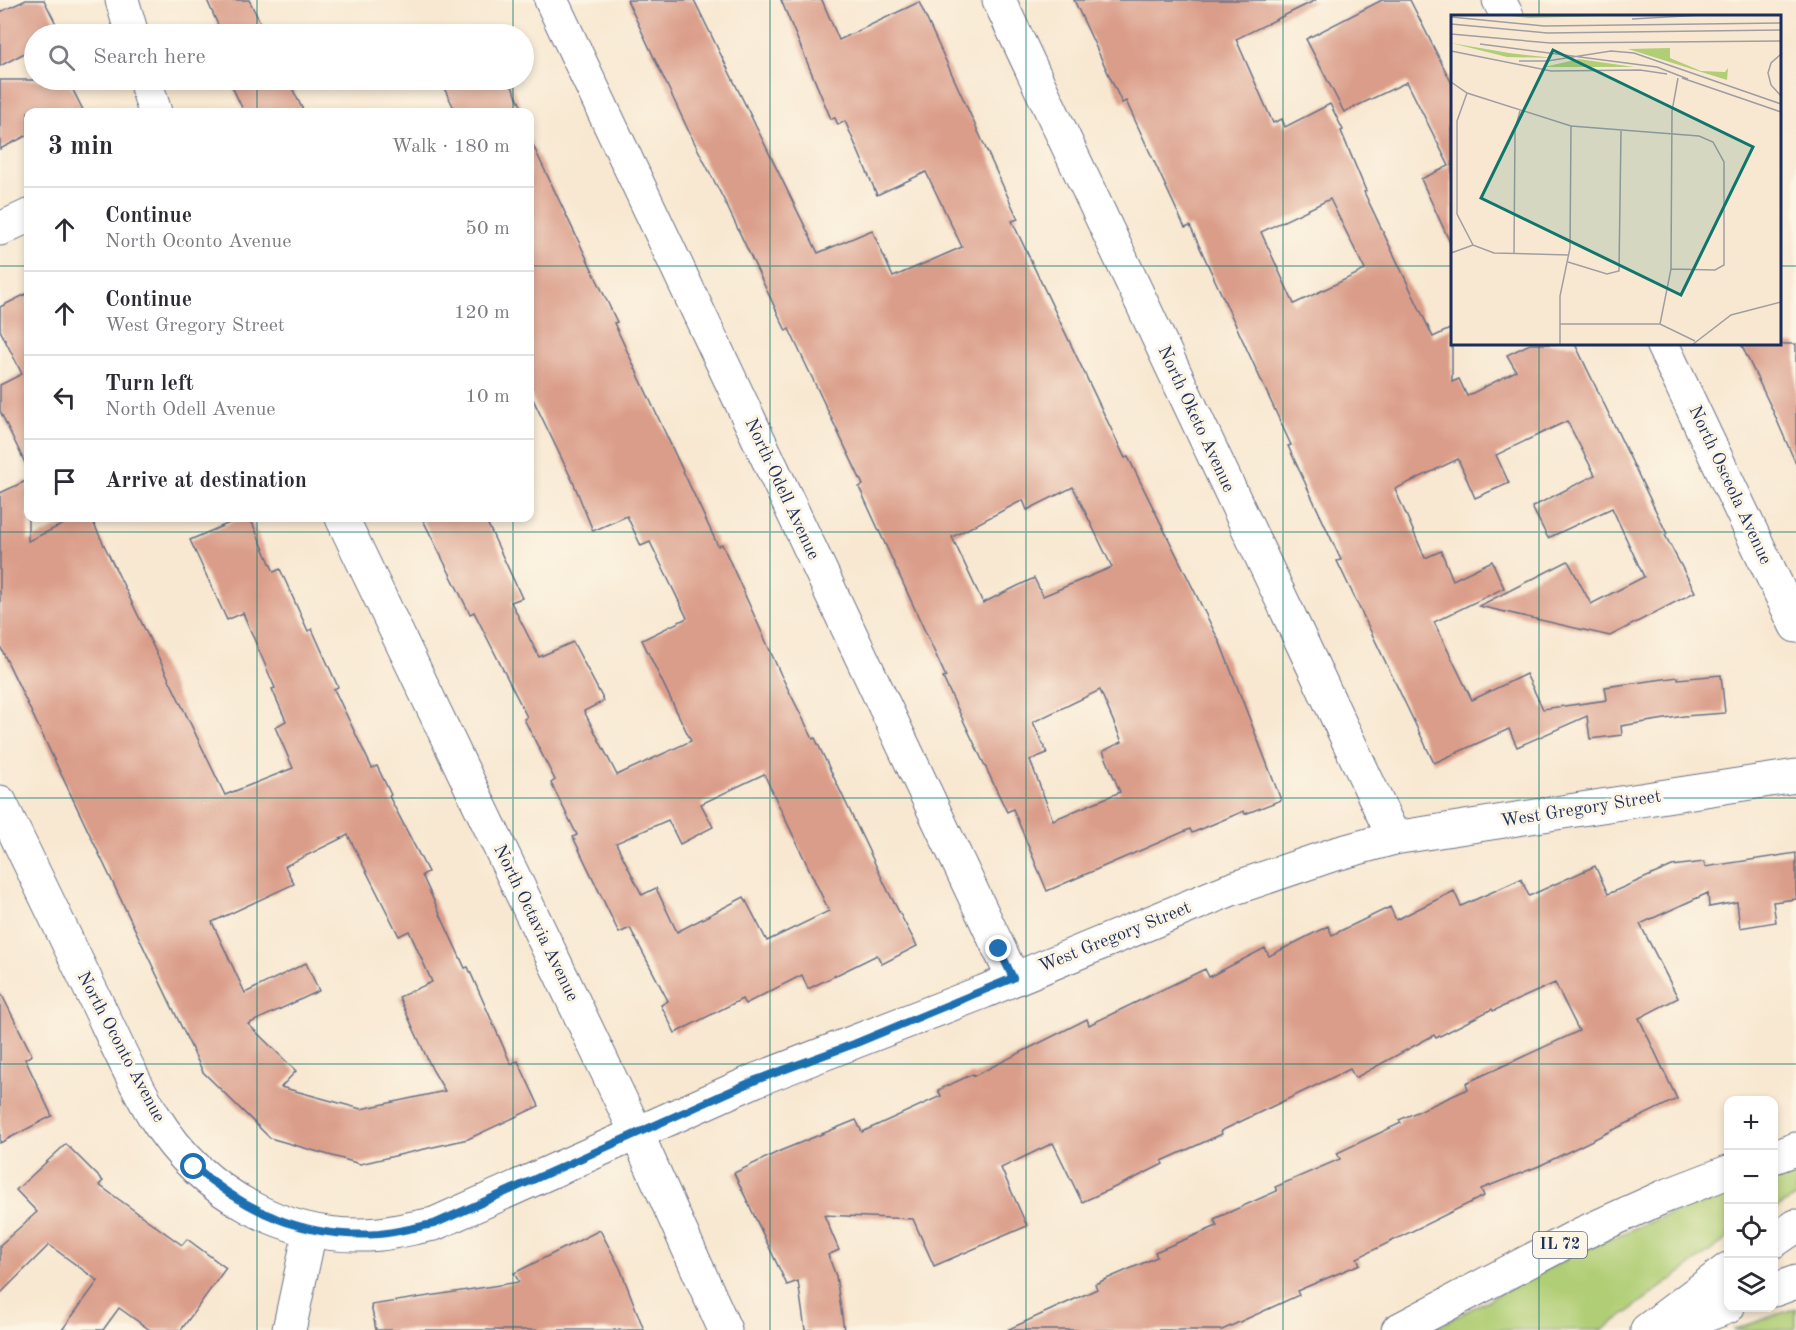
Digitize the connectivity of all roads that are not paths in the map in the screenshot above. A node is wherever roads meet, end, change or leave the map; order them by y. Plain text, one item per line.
1 (122, 0) edge
2 (551, 0) edge
3 (999, 0) edge
4 (1499, 0) edge
5 (1506, 15) edge
6 (129, 24) edge
7 (149, 90) edge
8 (154, 108) edge
9 (24, 218) edge
10 (0, 229) edge
11 (1662, 345) edge
12 (344, 522) edge
13 (1796, 626) edge
14 (1796, 776) edge
15 (0, 802) edge
16 (1394, 838) junction
17 (1013, 978) junction
18 (638, 1134) junction
19 (1796, 1149) edge
20 (1778, 1155) edge
21 (1724, 1174) edge
22 (434, 1224) joint
23 (1796, 1226) edge
24 (310, 1231) junction
25 (1778, 1238) edge
26 (1724, 1272) edge
27 (1796, 1282) edge
28 (1778, 1288) edge
29 (1724, 1309) edge
30 (289, 1330) edge
31 (725, 1330) edge
32 (1398, 1330) edge
33 (1647, 1330) edge
34 (1667, 1330) edge

1 - 6 main road
2 - 17 main road, North Odell Avenue
3 - 16 main road, North Oketo Avenue
4 - 5 main road
7 - 8 main road
9 - 10 main road
11 - 13 main road, North Osceola Avenue
12 - 18 main road, North Octavia Avenue
14 - 16 main road, West Gregory Street
15 - 24 main road, North Oconto Avenue
16 - 17 main road, West Gregory Street
17 - 18 main road, West Gregory Street
18 - 22 main road, West Gregory Street
18 - 31 main road, North Octavia Avenue
19 - 20 main road
21 - 32 main road, IL 72
22 - 24 main road, North Oconto Avenue
23 - 25 main road
24 - 30 main road
26 - 33 main road
27 - 28 main road
29 - 34 main road

